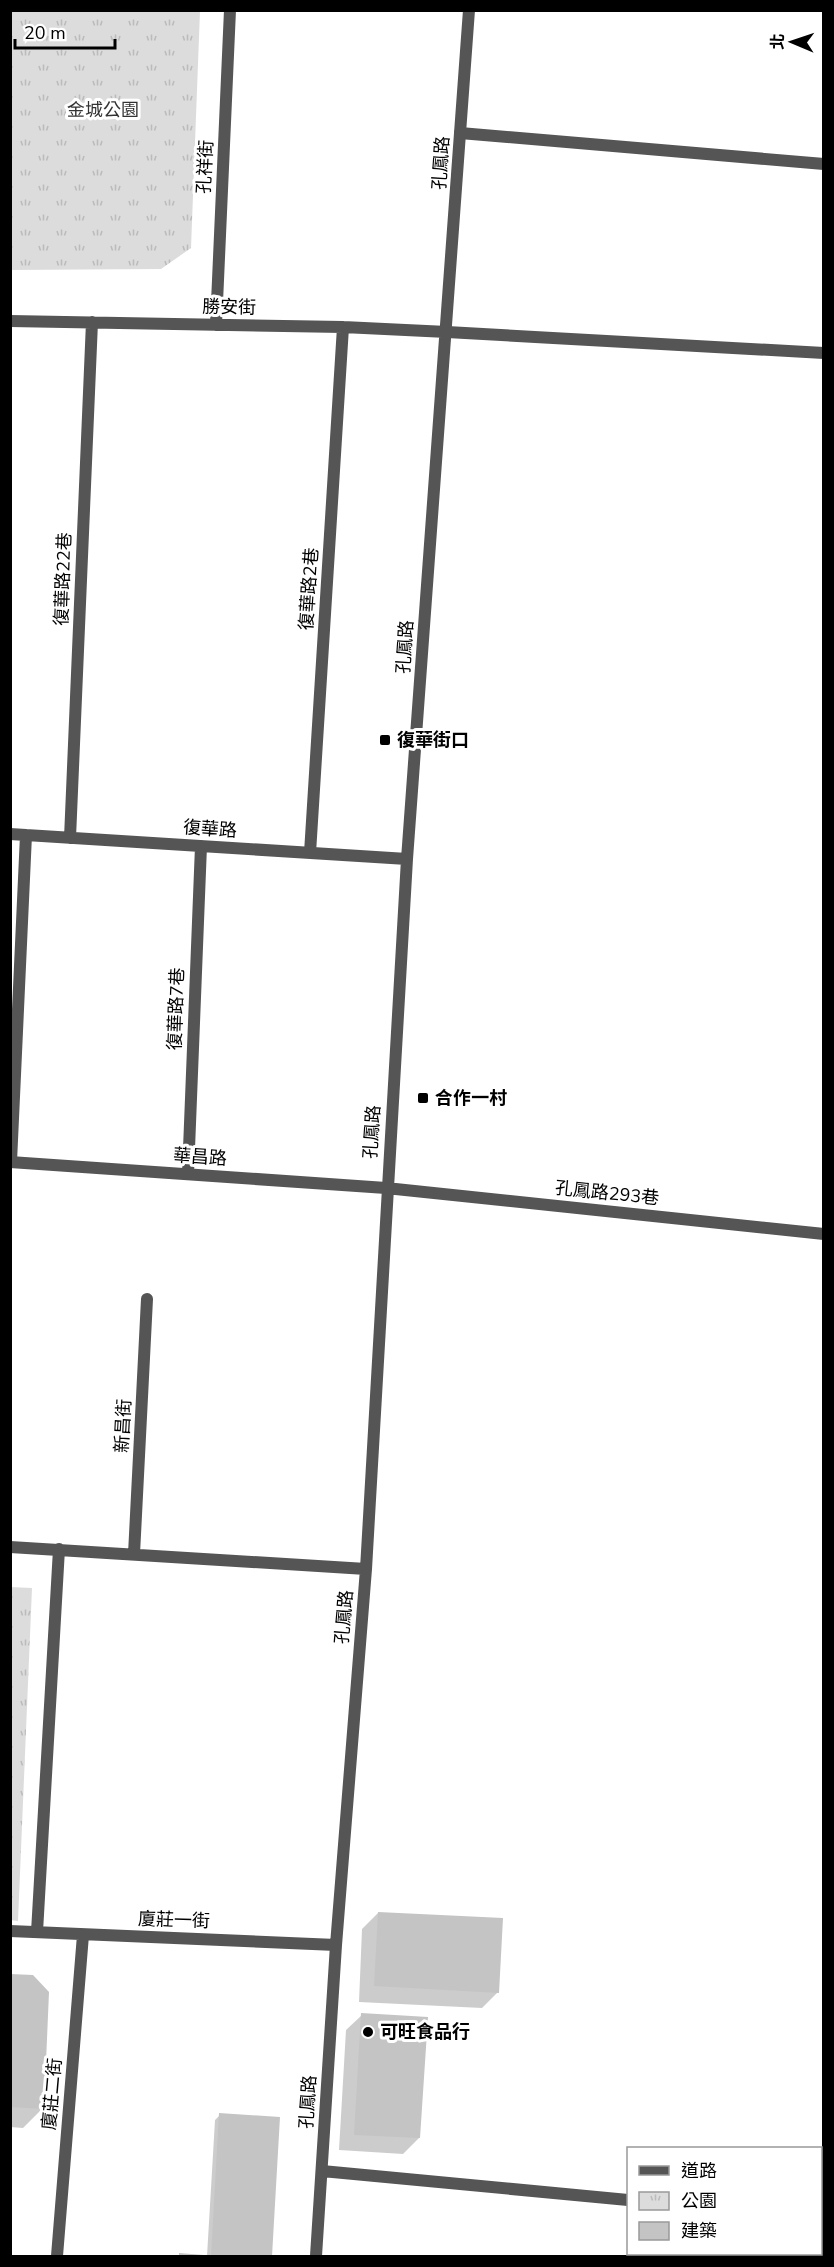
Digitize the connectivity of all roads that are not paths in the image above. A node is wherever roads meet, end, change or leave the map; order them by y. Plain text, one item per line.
1 (230, 10) edge
2 (469, 10) edge
3 (460, 133) junction
4 (824, 164) edge
5 (10, 321) edge
6 (92, 322) junction
7 (216, 325) junction
8 (343, 327) junction
9 (447, 332) junction
10 (824, 353) edge
11 (10, 834) edge
12 (26, 835) junction
13 (70, 838) junction
14 (201, 846) junction
15 (310, 853) junction
16 (407, 859) junction
17 (11, 1162) edge
18 (188, 1174) junction
19 (386, 1188) junction
20 (824, 1234) edge
21 (147, 1299) dead end
22 (10, 1547) edge
23 (59, 1549) junction
24 (134, 1554) junction
25 (366, 1569) junction
26 (10, 1931) edge
27 (37, 1932) junction
28 (83, 1935) junction
29 (336, 1945) junction
30 (321, 2171) junction
31 (627, 2200) edge
32 (57, 2256) edge
33 (316, 2256) edge

1 - 7 street, 孔祥街
2 - 3 street, 孔鳳路
3 - 4 street
3 - 9 street, 孔鳳路
5 - 6 street, 勝安街
6 - 7 street, 勝安街
6 - 13 street, 復華路22巷
7 - 8 street, 勝安街
8 - 9 street, 勝安街
8 - 15 street, 復華路2巷
9 - 10 street, 勝安街
9 - 16 street, 孔鳳路
11 - 12 street, 復華路
12 - 13 street, 復華路
12 - 17 street
13 - 14 street, 復華路
14 - 15 street, 復華路
14 - 18 street, 復華路7巷
15 - 16 street, 復華路
16 - 19 street, 孔鳳路
17 - 18 street, 華昌路
18 - 19 street, 華昌路
19 - 20 street, 孔鳳路293巷
19 - 25 street, 孔鳳路
21 - 24 street, 新昌街
22 - 23 street
23 - 24 street
23 - 27 street
24 - 25 street
25 - 29 street, 孔鳳路
26 - 27 street, 廈莊一街
27 - 28 street, 廈莊一街
28 - 29 street, 廈莊一街
28 - 32 street, 廈莊二街
29 - 30 street, 孔鳳路
30 - 31 street
30 - 33 street, 孔鳳路

